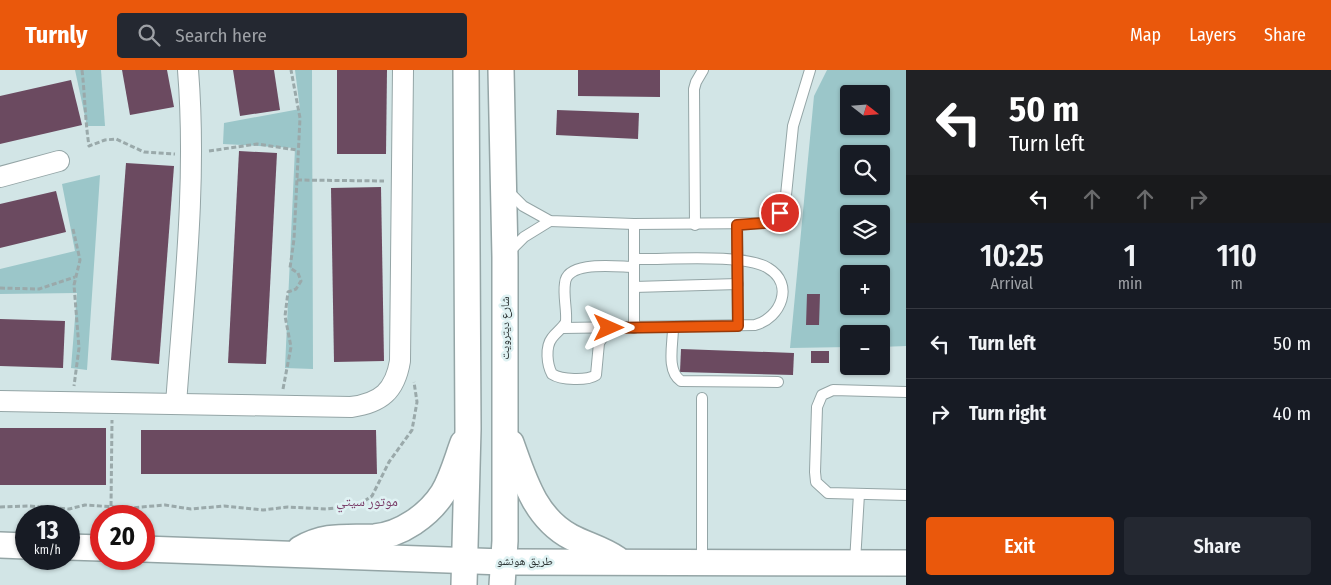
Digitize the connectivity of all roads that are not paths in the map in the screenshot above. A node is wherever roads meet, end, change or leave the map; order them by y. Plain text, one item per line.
1 (188, 70) edge
2 (403, 70) edge
3 (466, 70) edge
4 (502, 70) edge
5 (703, 70) edge
6 (810, 70) edge
7 (59, 162) dead end
8 (0, 177) edge
9 (504, 186) junction
10 (550, 221) junction
11 (634, 224) junction
12 (695, 225) junction
13 (737, 225) junction
14 (505, 257) junction
15 (738, 260) junction
16 (634, 263) junction
17 (738, 284) junction
18 (634, 287) junction
19 (738, 326) junction
20 (563, 328) junction
21 (609, 328) junction
22 (634, 328) junction
23 (673, 328) junction
24 (778, 382) dead end
25 (906, 392) edge
26 (702, 398) dead end
27 (0, 401) edge
28 (176, 404) junction
29 (505, 425) junction
30 (468, 429) junction
31 (859, 494) junction
32 (906, 495) edge
33 (0, 545) edge
34 (15, 546) edge
35 (155, 549) edge
36 (292, 553) junction
37 (466, 560) junction
38 (621, 562) junction
39 (702, 562) junction
40 (855, 562) junction
41 (906, 563) edge
42 (503, 573) edge
43 (464, 585) edge

1 - 28 street
2 - 28 street
3 - 30 street
4 - 9 street, شارع ديترويت
5 - 12 lane
6 - 13 lane
7 - 8 street
9 - 10 lane
9 - 14 street, شارع ديترويت
10 - 11 lane
10 - 14 lane
11 - 12 lane
11 - 16 lane
12 - 13 lane
13 - 15 lane
14 - 29 street, شارع ديترويت
15 - 16 lane
15 - 17 lane
15 - 19 lane
16 - 18 lane
16 - 20 lane
17 - 18 lane
17 - 19 lane
18 - 22 lane
19 - 23 lane
20 - 21 lane
20 - 21 lane
21 - 22 lane
22 - 23 lane
23 - 24 lane
25 - 31 lane
26 - 39 lane
27 - 28 street
29 - 38 street
29 - 42 street, شارع ديترويت
30 - 36 street
30 - 37 street
31 - 32 lane
31 - 40 lane
33 - 34 street
35 - 36 street, طريق هونشو
36 - 37 street, طريق هونشو
37 - 42 street, طريق هونشو
37 - 43 street
38 - 39 street, طريق هونشو
38 - 42 street, طريق هونشو
39 - 40 street, طريق هونشو
40 - 41 street, طريق هونشو

